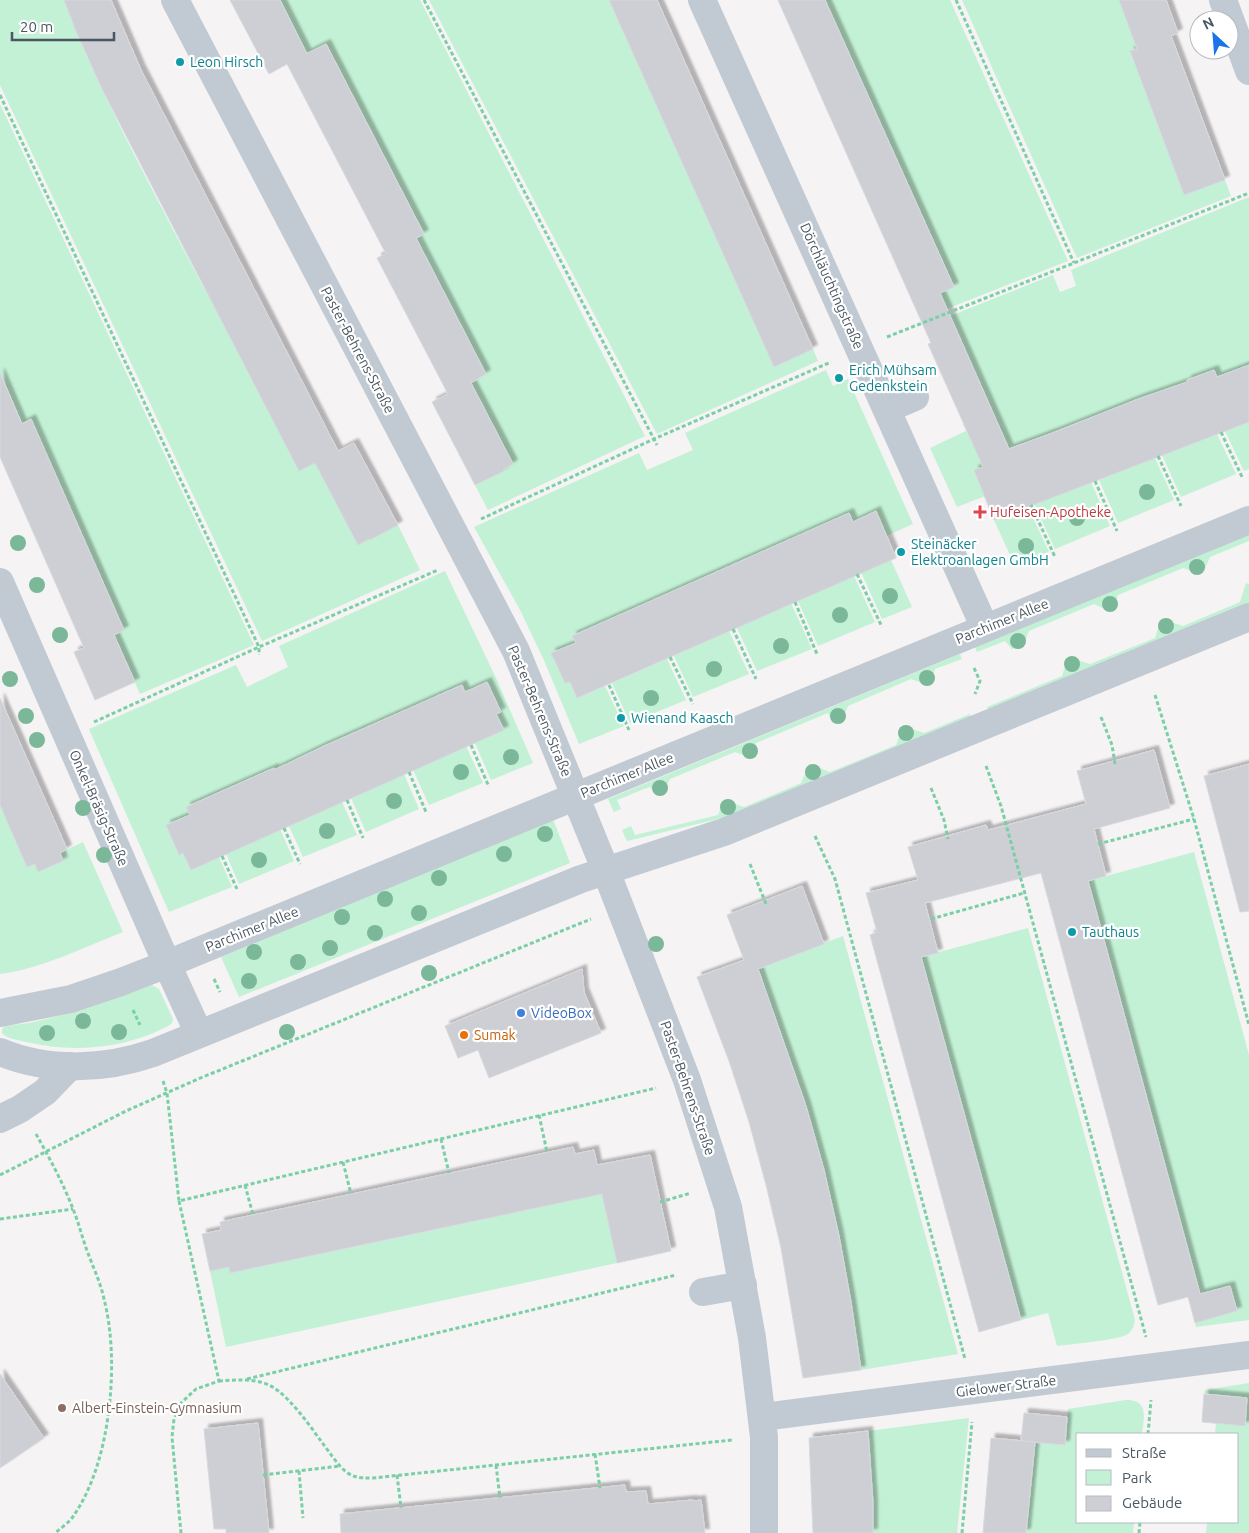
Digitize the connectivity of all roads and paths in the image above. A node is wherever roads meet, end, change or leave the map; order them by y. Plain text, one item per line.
1 (176, 0) edge
2 (424, 0) edge
3 (702, 0) edge
4 (956, 0) edge
5 (1223, 0) edge
6 (1249, 71) edge
7 (0, 95) edge
8 (1249, 193) edge
9 (1074, 263) junction
10 (860, 349) junction
11 (915, 397) dead end
12 (887, 409) junction
13 (1221, 432) dead end
14 (654, 439) junction
15 (657, 445) dead end
16 (1158, 456) dead end
17 (1243, 480) dead end
18 (1095, 481) dead end
19 (1031, 506) dead end
20 (1181, 506) dead end
21 (1249, 520) edge
22 (1117, 532) dead end
23 (465, 553) junction
24 (1055, 557) dead end
25 (857, 574) dead end
26 (0, 582) edge
27 (795, 602) dead end
28 (1249, 617) edge
29 (882, 627) dead end
30 (733, 629) dead end
31 (973, 633) junction
32 (259, 647) junction
33 (817, 654) dead end
34 (259, 655) dead end
35 (670, 657) dead end
36 (756, 678) dead end
37 (609, 685) dead end
38 (1155, 695) dead end
39 (693, 704) dead end
40 (1100, 717) dead end
41 (985, 725) junction
42 (629, 730) dead end
43 (66, 734) junction
44 (471, 744) dead end
45 (1115, 764) dead end
46 (986, 766) dead end
47 (409, 772) dead end
48 (490, 787) dead end
49 (931, 788) dead end
50 (576, 796) junction
51 (347, 800) dead end
52 (426, 812) dead end
53 (1194, 819) junction
54 (284, 828) dead end
55 (815, 836) dead end
56 (363, 838) dead end
57 (948, 838) dead end
58 (1098, 844) dead end
59 (222, 856) dead end
60 (300, 864) dead end
61 (750, 864) dead end
62 (606, 871) junction
63 (237, 890) dead end
64 (1024, 893) junction
65 (766, 904) dead end
66 (594, 918) dead end
67 (930, 920) dead end
68 (167, 964) junction
69 (210, 971) dead end
70 (221, 995) dead end
71 (0, 1014) edge
72 (1249, 1025) edge
73 (199, 1034) junction
74 (0, 1052) edge
75 (70, 1066) junction
76 (663, 1086) dead end
77 (167, 1093) junction
78 (539, 1116) junction
79 (0, 1119) edge
80 (441, 1139) junction
81 (547, 1152) dead end
82 (51, 1162) dead end
83 (343, 1162) junction
84 (449, 1173) dead end
85 (0, 1174) edge
86 (245, 1185) junction
87 (697, 1192) dead end
88 (351, 1194) dead end
89 (179, 1201) junction
90 (660, 1202) dead end
91 (73, 1209) junction
92 (252, 1216) dead end
93 (0, 1219) edge
94 (677, 1275) dead end
95 (743, 1286) junction
96 (703, 1292) dead end
97 (1249, 1355) edge
98 (1154, 1367) junction
99 (244, 1380) junction
100 (219, 1381) junction
101 (974, 1390) junction
102 (762, 1416) junction
103 (740, 1439) dead end
104 (595, 1454) junction
105 (496, 1465) junction
106 (340, 1466) junction
107 (299, 1471) junction
108 (263, 1475) dead end
109 (396, 1475) junction
110 (600, 1488) dead end
111 (500, 1498) dead end
112 (400, 1508) dead end
113 (303, 1518) dead end
114 (55, 1533) edge
115 (181, 1533) edge
116 (764, 1533) edge
117 (962, 1533) edge

1 - 23 street, Paster-Behrens-Straße
2 - 14 path
3 - 10 street, Dörchläuchtingstraße
4 - 9 path
5 - 6 street
7 - 32 path
8 - 9 path
9 - 10 path
10 - 12 street, Dörchläuchtingstraße
10 - 14 path
11 - 12 street
12 - 31 street, Dörchläuchtingstraße
13 - 17 path
14 - 15 path
14 - 23 path
16 - 20 path
18 - 22 path
19 - 24 path
21 - 31 street, Parchimer Allee
23 - 32 path
23 - 50 street, Paster-Behrens-Straße
25 - 29 path
26 - 43 street, Onkel-Bräsig-Straße
27 - 33 path
28 - 41 street
30 - 36 path
31 - 41 path
31 - 50 street, Parchimer Allee
32 - 34 path
32 - 43 path
35 - 39 path
37 - 42 path
38 - 53 path
40 - 45 path
41 - 62 street
43 - 68 street, Onkel-Bräsig-Straße
44 - 48 path
46 - 64 path
47 - 52 path
49 - 57 path
50 - 62 street, Paster-Behrens-Straße
50 - 68 street, Parchimer Allee
51 - 56 path
53 - 58 path
53 - 72 path
54 - 60 path
55 - 101 path
59 - 63 path
61 - 65 path
62 - 73 street
62 - 95 street, Paster-Behrens-Straße
64 - 67 path
64 - 98 path
66 - 77 path
68 - 71 street, Parchimer Allee
68 - 73 street, Onkel-Bräsig-Straße
69 - 70 path
73 - 75 street
74 - 75 street
75 - 79 street
76 - 78 path
77 - 85 path
77 - 89 path
78 - 80 path
78 - 81 path
80 - 83 path
80 - 84 path
82 - 91 path
83 - 86 path
83 - 88 path
86 - 89 path
86 - 92 path
87 - 90 path
89 - 100 path
91 - 93 path
91 - 114 path
94 - 99 path
95 - 96 street
95 - 102 street, Paster-Behrens-Straße
97 - 98 street, Gielower Straße
98 - 101 street, Gielower Straße
99 - 100 path
99 - 106 path
100 - 115 path
101 - 102 street, Gielower Straße
101 - 117 path
102 - 116 street, Paster-Behrens-Straße
103 - 104 path
104 - 105 path
104 - 110 path
105 - 109 path
105 - 111 path
106 - 107 path
106 - 109 path
107 - 108 path
107 - 113 path
109 - 112 path

